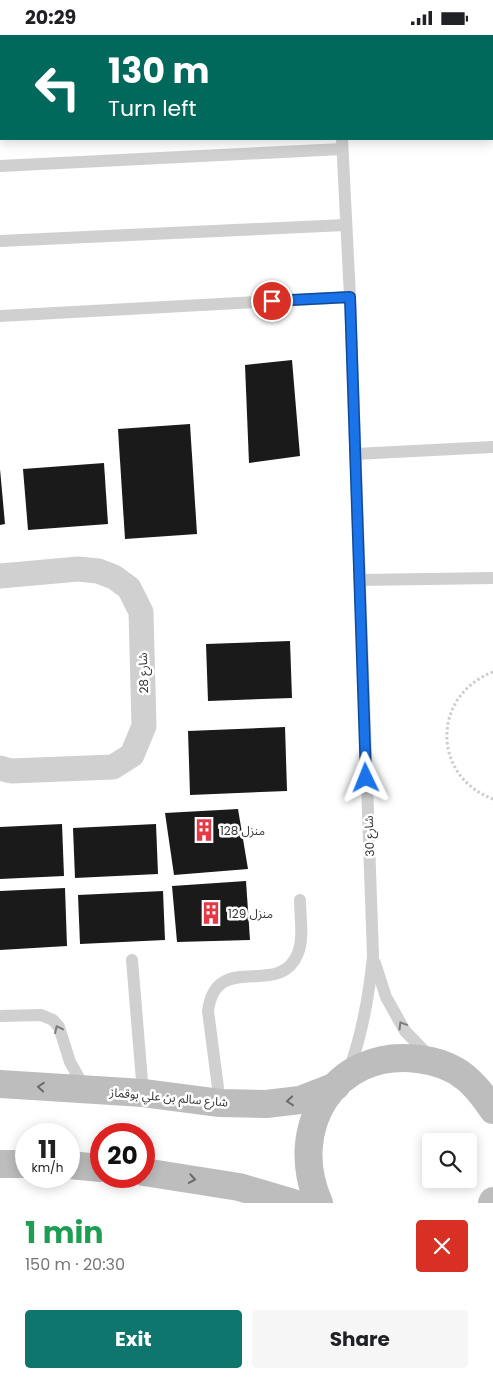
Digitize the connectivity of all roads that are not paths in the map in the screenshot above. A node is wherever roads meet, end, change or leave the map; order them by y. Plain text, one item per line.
1 (342, 144) edge
2 (0, 166) edge
3 (345, 225) junction
4 (0, 241) edge
5 (350, 297) junction
6 (0, 316) edge
7 (493, 447) edge
8 (355, 454) junction
9 (0, 576) edge
10 (493, 578) edge
11 (360, 580) junction
12 (0, 768) edge
13 (300, 900) dead end
14 (373, 956) junction
15 (132, 960) dead end
16 (0, 1016) edge
17 (435, 1061) junction
18 (493, 1077) edge
19 (466, 1078) junction
20 (341, 1081) junction
21 (0, 1084) edge
22 (85, 1089) junction
23 (143, 1093) junction
24 (220, 1103) junction
25 (493, 1110) edge
26 (0, 1164) edge
27 (15, 1164) edge
28 (155, 1174) edge
29 (293, 1203) edge
30 (319, 1203) edge

1 - 2 lane
1 - 3 lane, شارع 30
3 - 4 lane
3 - 5 lane, شارع 30
5 - 6 lane
5 - 8 lane, شارع 30
7 - 8 lane
8 - 11 lane, شارع 30
9 - 12 street, شارع 28
10 - 11 lane
11 - 14 lane, شارع 30
13 - 24 lane
17 -> 14 lane, شارع 30
14 - 20 lane, شارع 30
15 - 23 lane
22 -> 16 lane
17 - 19 main road
17 - 20 main road, شارع سالم بن علي بوقماز
18 - 19 main road
19 - 25 main road
20 -> 24 main road, شارع سالم بن علي بوقماز
20 - 30 main road
22 -> 21 main road, شارع سالم بن علي بوقماز
22 - 23 main road, شارع سالم بن علي بوقماز
23 - 24 main road, شارع سالم بن علي بوقماز
26 - 27 main road
28 -> 29 main road

